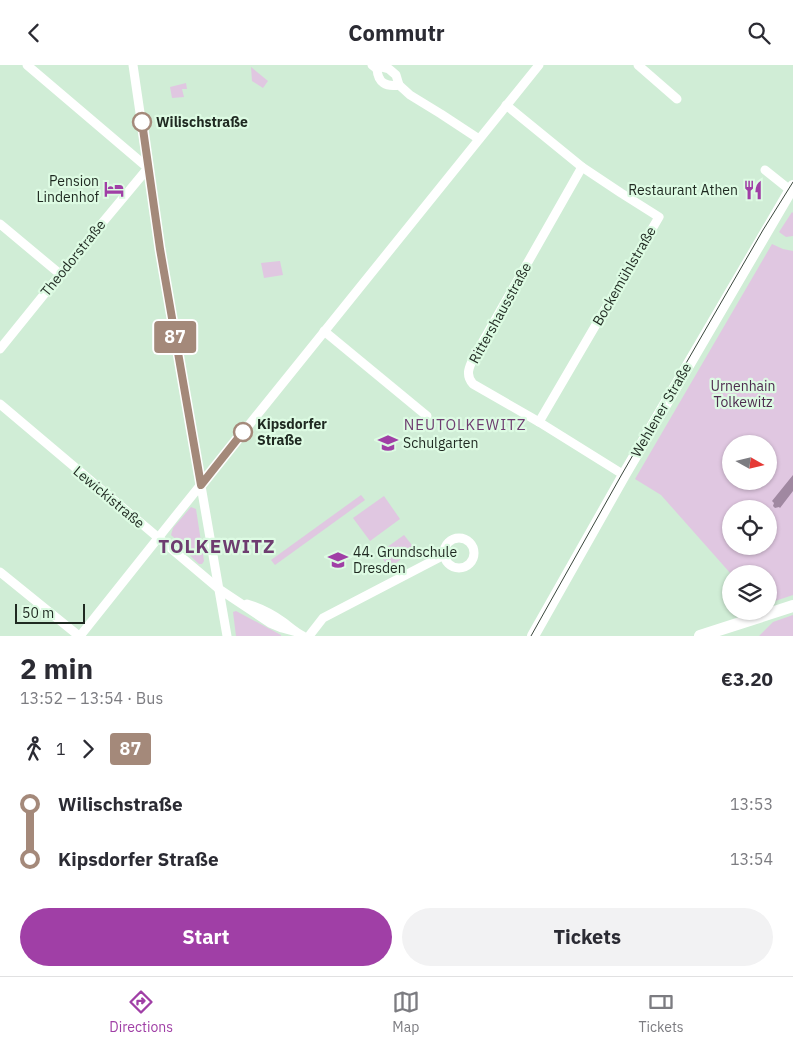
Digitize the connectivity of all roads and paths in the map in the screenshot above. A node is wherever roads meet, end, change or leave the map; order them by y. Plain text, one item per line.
1 (27, 65) edge
2 (133, 65) edge
3 (539, 65) edge
4 (638, 65) edge
5 (375, 67) edge
6 (399, 85) junction
7 (677, 99) dead end
8 (506, 105) junction
9 (479, 139) junction
10 (582, 167) junction
11 (148, 168) junction
12 (765, 170) dead end
13 (792, 188) edge
14 (0, 224) edge
15 (60, 274) junction
16 (324, 331) junction
17 (0, 349) edge
18 (0, 404) edge
19 (427, 416) dead end
20 (539, 422) junction
21 (624, 475) junction
22 (201, 485) junction
23 (158, 538) junction
24 (444, 555) dead end
25 (0, 572) edge
26 (219, 589) junction
27 (793, 606) edge
28 (80, 636) edge
29 (227, 636) edge
30 (303, 636) edge
31 (309, 636) edge
32 (533, 636) edge
33 (700, 636) edge

1 - 11 street
2 - 11 street
3 - 8 street
4 - 7 street
5 - 6 street
5 - 6 street
6 - 9 street
8 - 9 street
8 - 10 street, Bockemühlstraße
9 - 16 street
10 - 20 street, Rittershausstraße
10 - 20 street, Bockemühlstraße
11 - 15 street, Theodorstraße
11 - 22 street
12 - 13 street
13 - 21 main road, Wehlener Straße
14 - 15 street
15 - 17 street, Theodorstraße
16 - 19 street
16 - 22 street
18 - 23 street, Lewickistraße
20 - 21 street, Rittershausstraße
21 - 32 main road, Wehlener Straße
22 - 23 street
22 - 26 street
23 - 26 street, Lewickistraße
23 - 28 street
24 - 31 street
25 - 28 street
26 - 29 street
26 - 30 street, Lewickistraße
27 - 33 main road

